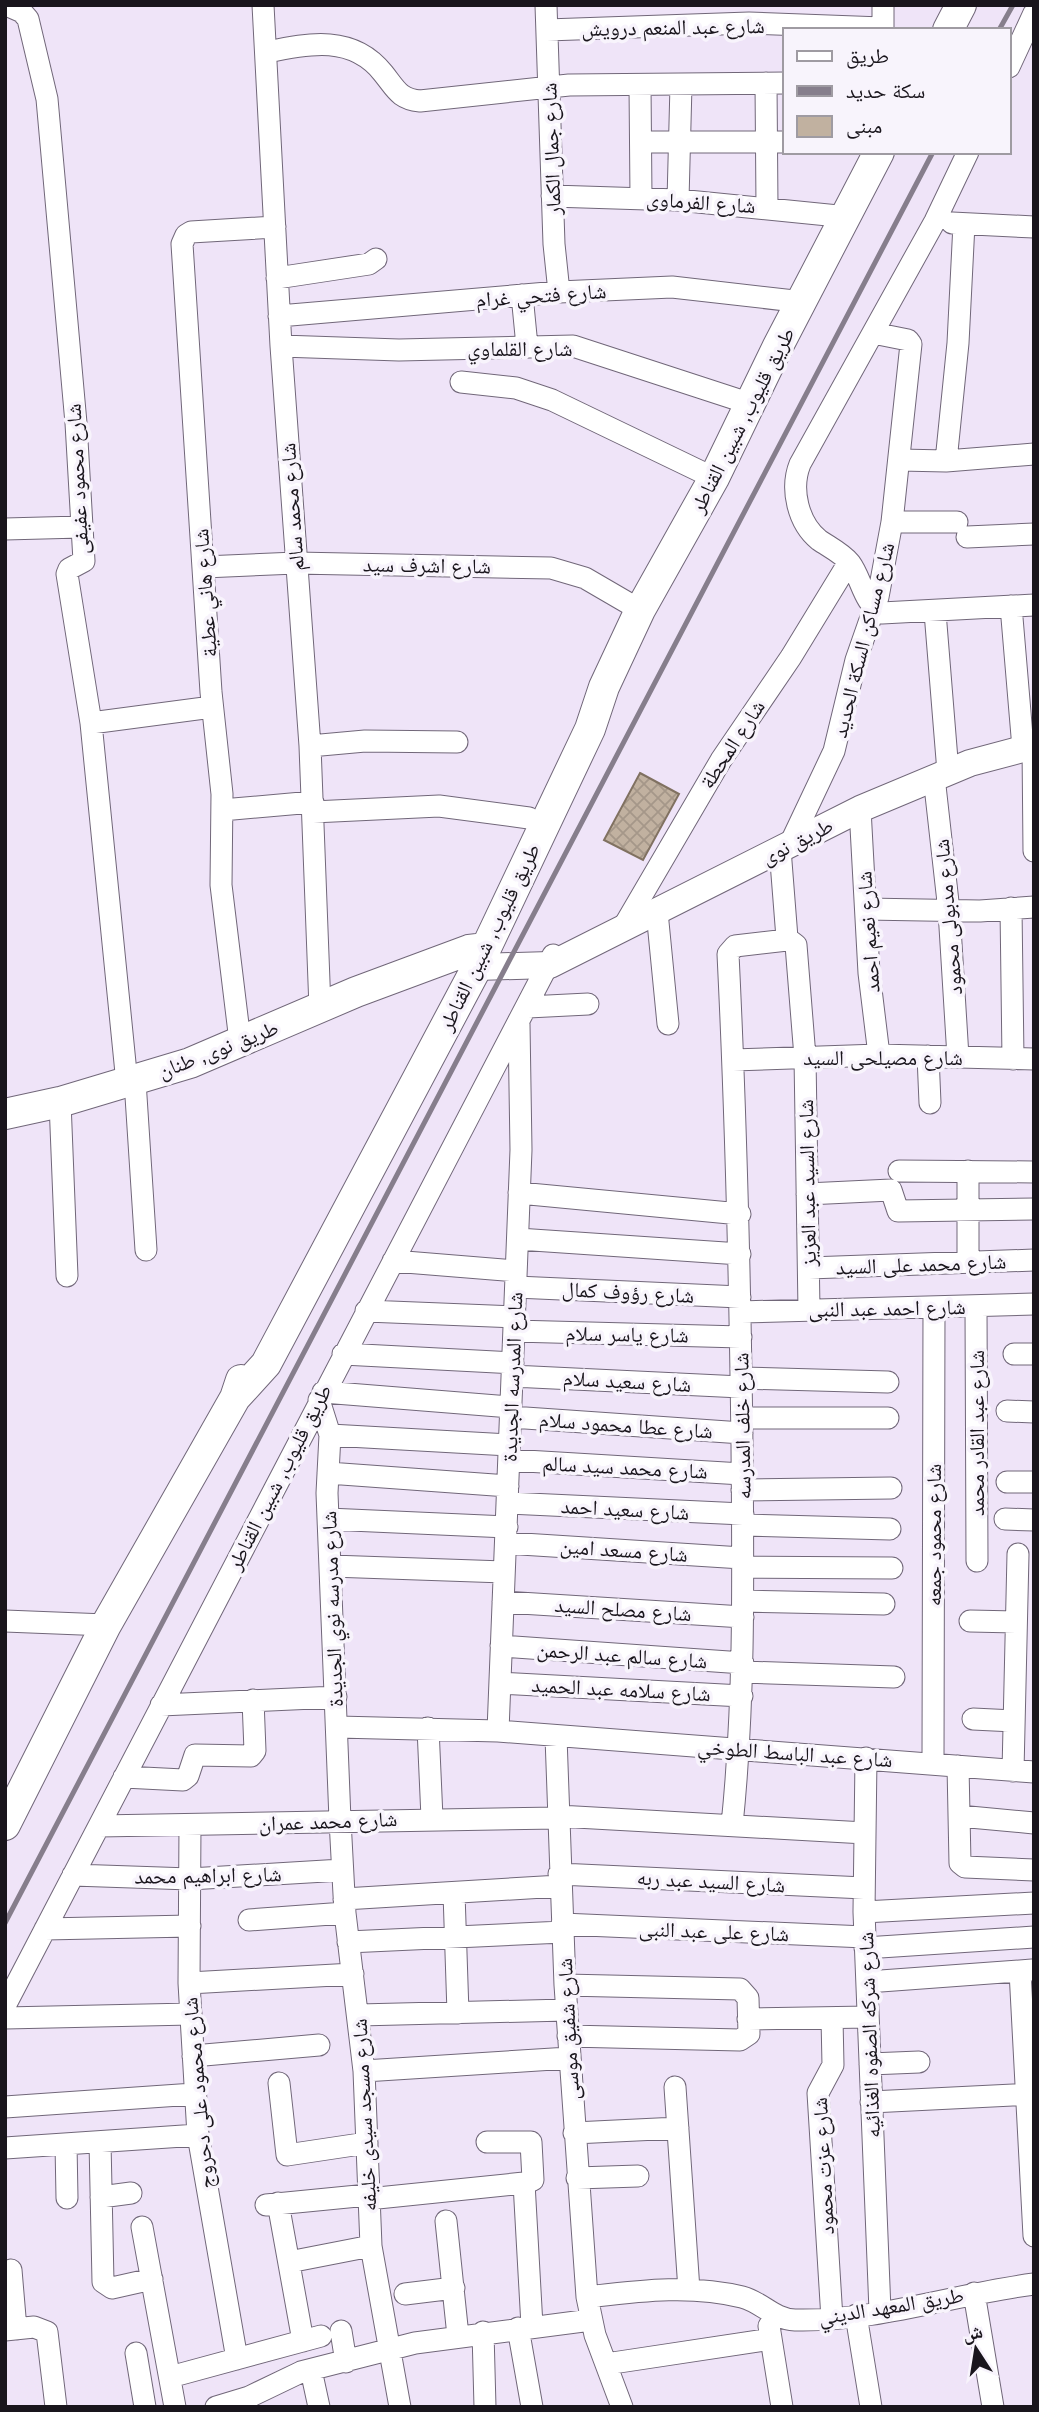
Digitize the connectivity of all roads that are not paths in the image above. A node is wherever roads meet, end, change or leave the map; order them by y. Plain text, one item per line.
1 (6, 5) edge
2 (263, 5) edge
3 (546, 5) edge
4 (883, 5) edge
5 (961, 5) edge
6 (1034, 13) edge
7 (683, 15) edge
8 (869, 28) edge
9 (883, 28) edge
10 (949, 28) edge
11 (547, 30) junction
12 (268, 52) junction
13 (1011, 63) edge
14 (775, 83) edge
15 (640, 85) junction
16 (681, 85) junction
17 (549, 86) junction
18 (776, 141) edge
19 (641, 142) junction
20 (680, 142) junction
21 (878, 154) edge
22 (967, 154) edge
23 (552, 196) junction
24 (641, 198) junction
25 (678, 200) junction
26 (767, 207) junction
27 (848, 217) junction
28 (935, 221) junction
29 (964, 224) junction
30 (275, 227) junction
31 (1034, 227) edge
32 (376, 259) dead end
33 (277, 278) junction
34 (559, 292) junction
35 (522, 295) junction
36 (803, 302) junction
37 (279, 316) junction
38 (873, 333) junction
39 (281, 346) junction
40 (527, 346) junction
41 (461, 382) dead end
42 (751, 404) junction
43 (1034, 454) edge
44 (900, 460) junction
45 (946, 461) junction
46 (714, 478) junction
47 (892, 522) junction
48 (81, 527) junction
49 (5, 529) edge
50 (1034, 534) edge
51 (849, 562) junction
52 (296, 563) junction
53 (204, 567) junction
54 (1034, 605) edge
55 (1011, 606) junction
56 (874, 609) junction
57 (640, 610) junction
58 (934, 612) junction
59 (604, 687) junction
60 (212, 707) junction
61 (92, 723) junction
62 (457, 742) dead end
63 (310, 746) junction
64 (1030, 747) edge
65 (941, 775) junction
66 (313, 807) junction
67 (860, 809) junction
68 (222, 810) junction
69 (530, 818) junction
70 (785, 847) junction
71 (1034, 851) edge
72 (1034, 907) edge
73 (1011, 908) junction
74 (866, 909) junction
75 (949, 911) junction
76 (657, 912) junction
77 (621, 930) junction
78 (787, 940) junction
79 (557, 956) junction
80 (472, 958) junction
81 (588, 1004) dead end
82 (320, 1008) junction
83 (523, 1014) junction
84 (668, 1024) dead end
85 (240, 1041) junction
86 (879, 1055) junction
87 (928, 1056) junction
88 (805, 1057) junction
89 (958, 1057) junction
90 (1023, 1059) edge
91 (733, 1060) junction
92 (131, 1082) junction
93 (60, 1102) junction
94 (930, 1103) dead end
95 (5, 1114) edge
96 (899, 1171) dead end
97 (968, 1171) junction
98 (1034, 1172) edge
99 (519, 1193) junction
100 (807, 1194) junction
101 (1034, 1209) edge
102 (968, 1210) junction
103 (740, 1214) junction
104 (518, 1239) junction
105 (146, 1250) dead end
106 (740, 1254) junction
107 (1034, 1260) edge
108 (393, 1261) junction
109 (968, 1262) junction
110 (809, 1268) junction
111 (67, 1276) dead end
112 (516, 1279) junction
113 (1034, 1304) edge
114 (741, 1305) junction
115 (976, 1306) junction
116 (933, 1307) junction
117 (809, 1310) junction
118 (366, 1311) junction
119 (514, 1324) junction
120 (741, 1337) junction
121 (344, 1354) junction
122 (512, 1370) junction
123 (741, 1382) junction
124 (888, 1382) dead end
125 (321, 1396) junction
126 (1007, 1411) dead end
127 (511, 1412) junction
128 (1034, 1412) edge
129 (888, 1418) dead end
130 (742, 1425) junction
131 (330, 1435) junction
132 (509, 1453) junction
133 (328, 1473) junction
134 (742, 1482) junction
135 (1007, 1482) dead end
136 (1034, 1482) edge
137 (891, 1488) dead end
138 (507, 1494) junction
139 (328, 1519) junction
140 (743, 1519) junction
141 (1005, 1519) dead end
142 (1034, 1520) edge
143 (890, 1530) dead end
144 (506, 1535) junction
145 (1017, 1553) dead end
146 (976, 1561) dead end
147 (742, 1562) junction
148 (331, 1566) junction
149 (892, 1569) dead end
150 (505, 1572) junction
151 (1025, 1587) edge
152 (503, 1602) junction
153 (884, 1604) dead end
154 (743, 1609) junction
155 (5, 1621) edge
156 (970, 1621) dead end
157 (1016, 1622) junction
158 (107, 1625) junction
159 (501, 1646) junction
160 (743, 1668) junction
161 (894, 1677) dead end
162 (500, 1683) junction
163 (742, 1696) junction
164 (336, 1697) junction
165 (253, 1700) junction
166 (161, 1705) junction
167 (1021, 1711) edge
168 (973, 1719) dead end
169 (338, 1727) junction
170 (428, 1728) junction
171 (498, 1731) junction
172 (556, 1737) junction
173 (740, 1749) junction
174 (866, 1758) junction
175 (933, 1764) junction
176 (958, 1766) junction
177 (1023, 1771) edge
178 (124, 1777) junction
179 (959, 1816) junction
180 (558, 1817) junction
181 (432, 1818) junction
182 (340, 1820) junction
183 (1034, 1823) edge
184 (5, 1825) edge
185 (190, 1825) junction
186 (732, 1825) junction
187 (99, 1826) junction
188 (865, 1833) junction
189 (342, 1870) junction
190 (1034, 1870) edge
191 (73, 1875) junction
192 (190, 1879) junction
193 (560, 1880) junction
194 (863, 1888) junction
195 (454, 1892) junction
196 (1034, 1903) edge
197 (344, 1906) junction
198 (864, 1912) junction
199 (249, 1920) dead end
200 (190, 1926) junction
201 (45, 1928) junction
202 (563, 1928) junction
203 (455, 1937) junction
204 (1034, 1937) edge
205 (348, 1942) junction
206 (865, 1942) junction
207 (1027, 1971) edge
208 (353, 1974) junction
209 (867, 1982) junction
210 (189, 1983) junction
211 (565, 1985) junction
212 (5, 2006) edge
213 (566, 2010) junction
214 (458, 2013) junction
215 (191, 2014) junction
216 (359, 2015) junction
217 (749, 2017) junction
218 (868, 2017) junction
219 (5, 2018) edge
220 (832, 2018) junction
221 (568, 2036) junction
222 (319, 2045) dead end
223 (193, 2056) junction
224 (569, 2058) junction
225 (919, 2062) dead end
226 (870, 2064) junction
227 (364, 2071) junction
228 (279, 2083) dead end
229 (676, 2087) dead end
230 (194, 2094) junction
231 (1029, 2094) edge
232 (871, 2102) junction
233 (5, 2106) edge
234 (678, 2128) junction
235 (574, 2133) junction
236 (198, 2135) junction
237 (100, 2141) junction
238 (487, 2142) dead end
239 (367, 2143) junction
240 (66, 2144) junction
241 (5, 2148) edge
242 (638, 2176) dead end
243 (577, 2178) junction
244 (529, 2180) junction
245 (131, 2193) dead end
246 (1032, 2195) edge
247 (101, 2197) junction
248 (368, 2197) junction
249 (67, 2198) dead end
250 (446, 2221) dead end
251 (142, 2227) dead end
252 (1034, 2236) edge
253 (371, 2246) junction
254 (289, 2262) junction
255 (11, 2270) dead end
256 (152, 2279) junction
257 (1034, 2284) edge
258 (454, 2288) junction
259 (689, 2290) junction
260 (974, 2293) junction
261 (405, 2294) dead end
262 (587, 2297) junction
263 (880, 2311) junction
264 (767, 2312) junction
265 (856, 2315) junction
266 (832, 2319) junction
267 (591, 2320) junction
268 (525, 2327) junction
269 (19, 2329) edge
270 (483, 2332) junction
271 (321, 2336) junction
272 (458, 2336) junction
273 (771, 2339) junction
274 (392, 2350) junction
275 (136, 2353) dead end
276 (237, 2359) junction
277 (346, 2362) junction
278 (606, 2364) junction
279 (311, 2370) junction
280 (170, 2377) junction
281 (260, 2400) edge
282 (56, 2407) edge
283 (145, 2407) edge
284 (175, 2407) edge
285 (216, 2407) edge
286 (319, 2407) edge
287 (401, 2407) edge
288 (485, 2407) edge
289 (532, 2407) edge
290 (622, 2407) edge
291 (782, 2407) edge
292 (872, 2407) edge
293 (993, 2407) edge

1 - 48 street, شارع محمود عفيفى
2 - 12 street, شارع محمد سالم
3 - 11 street, شارع جمال الكمار
4 - 9 street
5 - 10 main road
6 - 13 street
7 - 8 street, شارع عبد المنعم درويش
7 - 11 street, شارع عبد المنعم درويش
11 - 17 street, شارع جمال الكمار
12 - 17 street
12 - 30 street, شارع محمد سالم
14 - 16 street
14 - 18 street
15 - 16 street
15 - 17 street
15 - 19 street
16 - 20 street
17 - 23 street, شارع جمال الكمار
18 - 20 street
18 - 26 street
19 - 20 street
19 - 24 street
20 - 25 street
21 - 27 main road, طريق قليوب, شبين القناطر
22 - 28 street
23 - 24 street, شارع الفرماوى
23 - 34 street, شارع جمال الكمار
24 - 25 street, شارع الفرماوى
25 - 26 street, شارع الفرماوى
26 - 27 street, شارع الفرماوى
27 - 36 main road, طريق قليوب, شبين القناطر
28 - 29 street
28 - 38 street
29 - 31 street
29 - 45 street
30 - 33 street, شارع محمد سالم
30 - 53 street, شارع هاني عطية
32 - 33 street
33 - 37 street, شارع محمد سالم
34 - 35 street, شارع فتحي غرام
34 - 36 street, شارع فتحي غرام
35 - 37 street, شارع فتحي غرام
35 - 40 street
36 - 42 main road, طريق قليوب, شبين القناطر
37 - 39 street, شارع محمد سالم
38 - 44 street, شارع مساكن السكة الحديد
38 - 51 street
39 - 40 street, شارع القلماوي
39 - 52 street, شارع محمد سالم
40 - 42 street, شارع القلماوي
41 - 46 street
42 - 46 main road, طريق قليوب, شبين القناطر
43 - 45 street
44 - 45 street
44 - 47 street, شارع مساكن السكة الحديد
46 - 57 main road, طريق قليوب, شبين القناطر
47 - 50 street
47 - 56 street, شارع مساكن السكة الحديد
48 - 49 street
48 - 61 street, شارع محمود عفيفى
51 - 56 street
51 - 77 street, شارع المحطة
52 - 53 street, شارع اشرف سيد
52 - 57 street, شارع اشرف سيد
52 - 63 street, شارع محمد سالم
53 - 60 street, شارع هاني عطية
54 - 55 street
55 - 58 street
55 - 64 street
56 - 58 street
56 - 70 street, شارع مساكن السكة الحديد
57 - 59 main road, طريق قليوب, شبين القناطر
58 - 65 street, شارع مدبولى محمود
59 - 69 main road, طريق قليوب, شبين القناطر
59 - 80 main road, طريق قليوب, شبين القناطر
60 - 61 street
60 - 68 street, شارع هاني عطية
61 - 92 street, شارع محمود عفيفى
62 - 63 street
63 - 66 street, شارع محمد سالم
64 - 65 street, طريق نوى
64 - 71 street
65 - 67 street, طريق نوى
65 - 75 street, شارع مدبولى محمود
66 - 68 street
66 - 69 street
66 - 82 street, شارع محمد سالم
67 - 70 street, طريق نوى
67 - 74 street, شارع نعيم احمد
68 - 85 street, شارع هاني عطية
69 - 80 main road, طريق قليوب, شبين القناطر
70 - 76 street, طريق نوى
70 - 78 street
72 - 73 street
73 - 75 street
73 - 90 street
74 - 75 street
74 - 86 street, شارع نعيم احمد
75 - 89 street, شارع مدبولى محمود
76 - 77 street, طريق نوى
76 - 84 street
77 - 79 street, طريق نوى
78 - 88 street, شارع السيد عبد العزيز
78 - 91 street, شارع خلف المدرسه
79 - 80 street, طريق نوى
79 - 83 street, طريق قليوب, شبين القناطر
80 - 82 main road, طريق نوى, طنان
80 - 158 main road, طريق قليوب, شبين القناطر
81 - 83 street
82 - 85 main road, طريق نوى, طنان
83 - 99 street, شارع المدرسه الجديدة
83 - 108 street, طريق قليوب, شبين القناطر
85 - 92 main road, طريق نوى, طنان
86 - 87 street, شارع مصيلحى السيد
86 - 88 street, شارع مصيلحى السيد
87 - 89 street, شارع مصيلحى السيد
87 - 94 street
88 - 91 street, شارع مصيلحى السيد
88 - 100 street, شارع السيد عبد العزيز
89 - 90 street, شارع مصيلحى السيد
91 - 103 street, شارع خلف المدرسه
92 - 93 main road, طريق نوى, طنان
92 - 105 street, شارع محمود عفيفى
93 - 95 main road, طريق نوى, طنان
93 - 111 street
96 - 97 street
97 - 98 street
97 - 102 street
99 - 103 street
99 - 104 street, شارع المدرسه الجديدة
100 - 102 street
100 - 110 street, شارع السيد عبد العزيز
101 - 102 street
102 - 109 street
103 - 106 street, شارع خلف المدرسه
104 - 106 street
104 - 112 street, شارع المدرسه الجديدة
106 - 114 street, شارع خلف المدرسه
107 - 109 street, شارع محمد على السيد
108 - 112 street, شارع رؤوف كمال
108 - 118 street, طريق قليوب, شبين القناطر
109 - 110 street, شارع محمد على السيد
110 - 117 street, شارع السيد عبد العزيز
112 - 114 street, شارع رؤوف كمال
112 - 119 street, شارع المدرسه الجديدة
113 - 115 street, شارع احمد عبد النبى
114 - 117 street, شارع احمد عبد النبى
114 - 120 street, شارع خلف المدرسه
115 - 116 street, شارع احمد عبد النبى
115 - 146 street, شارع عبد القادر محمد
116 - 117 street, شارع احمد عبد النبى
116 - 175 street, شارع محمود جمعه
118 - 119 street, شارع ياسر سلام
118 - 121 street, طريق قليوب, شبين القناطر
119 - 120 street, شارع ياسر سلام
119 - 122 street, شارع المدرسه الجديدة
120 - 123 street, شارع خلف المدرسه
121 - 122 street, شارع سعيد سلام
121 - 125 street, طريق قليوب, شبين القناطر
122 - 123 street, شارع سعيد سلام
122 - 127 street, شارع المدرسه الجديدة
123 - 124 street, شارع سعيد سلام
123 - 130 street, شارع خلف المدرسه
125 - 127 street, شارع عطا محمود سلام
125 - 131 street, شارع مدرسه نوي الجديدة
125 - 166 street, طريق قليوب, شبين القناطر
126 - 128 street
127 - 130 street, شارع عطا محمود سلام
127 - 132 street, شارع المدرسه الجديدة
129 - 130 street, شارع عطا محمود سلام
130 - 134 street, شارع خلف المدرسه
131 - 132 street, شارع محمد سيد سالم
131 - 133 street, شارع مدرسه نوي الجديدة
132 - 134 street, شارع محمد سيد سالم
132 - 138 street, شارع المدرسه الجديدة
133 - 138 street, شارع سعيد احمد
133 - 139 street, شارع مدرسه نوي الجديدة
134 - 137 street, شارع محمد سيد سالم
134 - 140 street, شارع خلف المدرسه
135 - 136 street
138 - 140 street, شارع سعيد احمد
138 - 144 street, شارع المدرسه الجديدة
139 - 144 street, شارع مسعد امين
139 - 148 street, شارع مدرسه نوي الجديدة
140 - 143 street, شارع سعيد احمد
140 - 147 street, شارع خلف المدرسه
141 - 142 street
144 - 147 street, شارع مسعد امين
144 - 150 street, شارع المدرسه الجديدة
145 - 151 street
147 - 149 street, شارع مسعد امين
147 - 154 street, شارع خلف المدرسه
148 - 150 street
148 - 164 street, شارع مدرسه نوي الجديدة
150 - 152 street, شارع المدرسه الجديدة
151 - 157 street
152 - 154 street, شارع مصلح السيد
152 - 159 street, شارع المدرسه الجديدة
153 - 154 street, شارع مصلح السيد
154 - 160 street, شارع خلف المدرسه
155 - 158 street
156 - 157 street
157 - 167 street
158 - 184 main road, طريق قليوب, شبين القناطر
159 - 160 street, شارع سالم عبد الرحمن
159 - 162 street, شارع المدرسه الجديدة
160 - 161 street, شارع سالم عبد الرحمن
160 - 163 street, شارع خلف المدرسه
162 - 163 street, شارع سلامه عبد الحميد
162 - 171 street, شارع المدرسه الجديدة
163 - 173 street, شارع خلف المدرسه
164 - 165 street
164 - 169 street, شارع مدرسه نوي الجديدة
165 - 166 street
165 - 178 street
166 - 178 street, طريق قليوب, شبين القناطر
167 - 168 street
167 - 177 street
169 - 170 street, شارع عبد الباسط الطوخي
169 - 182 street, شارع مدرسه نوي الجديدة
170 - 171 street, شارع عبد الباسط الطوخي
170 - 181 street
171 - 172 street, شارع عبد الباسط الطوخي
172 - 173 street, شارع عبد الباسط الطوخي
172 - 180 street, شارع شفيق موسى
173 - 174 street, شارع عبد الباسط الطوخي
173 - 186 street, شارع خلف المدرسه
174 - 175 street, شارع عبد الباسط الطوخي
174 - 188 street, شارع شركه الصفوه الغذائيه
175 - 176 street, شارع عبد الباسط الطوخي
176 - 177 street, شارع عبد الباسط الطوخي
176 - 179 street
178 - 187 street, طريق قليوب, شبين القناطر
179 - 183 street
179 - 190 street
180 - 181 street, شارع محمد عمران
180 - 186 street, شارع محمد عمران
180 - 193 street, شارع شفيق موسى
181 - 182 street, شارع محمد عمران
182 - 185 street, شارع محمد عمران
182 - 189 street, شارع مسجد سيدى خليفه
185 - 187 street, شارع محمد عمران
185 - 192 street, شارع محمود على دحروج
186 - 188 street, شارع محمد عمران
187 - 191 street, طريق قليوب, شبين القناطر
188 - 194 street, شارع شركه الصفوه الغذائيه
189 - 192 street, شارع ابراهيم محمد
189 - 197 street, شارع مسجد سيدى خليفه
191 - 192 street, شارع ابراهيم محمد
191 - 201 street, طريق قليوب, شبين القناطر
192 - 200 street, شارع محمود على دحروج
193 - 194 street, شارع السيد عبد ربه
193 - 195 street, شارع السيد عبد ربه
193 - 202 street, شارع شفيق موسى
194 - 198 street, شارع شركه الصفوه الغذائيه
195 - 197 street, شارع السيد عبد ربه
195 - 203 street
196 - 198 street
197 - 199 street, شارع السيد عبد ربه
197 - 205 street, شارع مسجد سيدى خليفه
198 - 206 street, شارع شركه الصفوه الغذائيه
200 - 201 street
200 - 210 street, شارع محمود على دحروج
201 - 212 street, طريق قليوب, شبين القناطر
202 - 203 street, شارع على عبد النبى
202 - 206 street, شارع على عبد النبى
202 - 211 street, شارع شفيق موسى
203 - 205 street, شارع على عبد النبى
203 - 214 street
204 - 206 street, شارع على عبد النبى
205 - 208 street, شارع مسجد سيدى خليفه
206 - 209 street, شارع شركه الصفوه الغذائيه
207 - 209 street
207 - 231 street
208 - 210 street
208 - 216 street, شارع مسجد سيدى خليفه
209 - 218 street, شارع شركه الصفوه الغذائيه
210 - 215 street, شارع محمود على دحروج
211 - 213 street, شارع شفيق موسى
211 - 217 street
213 - 214 street
213 - 221 street, شارع شفيق موسى
214 - 216 street
215 - 219 street
215 - 223 street, شارع محمود على دحروج
216 - 227 street, شارع مسجد سيدى خليفه
217 - 220 street
217 - 221 street
218 - 220 street
218 - 226 street, شارع شركه الصفوه الغذائيه
220 - 266 street, شارع عزت محمود
221 - 224 street, شارع شفيق موسى
222 - 223 street
223 - 230 street, شارع محمود على دحروج
224 - 227 street
224 - 235 street, شارع شفيق موسى
225 - 226 street
226 - 232 street, شارع شركه الصفوه الغذائيه
227 - 239 street, شارع مسجد سيدى خليفه
228 - 239 street
229 - 234 street
230 - 233 street
230 - 236 street, شارع محمود على دحروج
231 - 232 street
231 - 246 street
232 - 263 street, شارع شركه الصفوه الغذائيه
234 - 235 street
234 - 259 street
235 - 243 street, شارع شفيق موسى
236 - 237 street
236 - 276 street, شارع محمود على دحروج
237 - 240 street
237 - 247 street
238 - 244 street
239 - 248 street, شارع مسجد سيدى خليفه
240 - 241 street
240 - 249 street
242 - 243 street
243 - 262 street, شارع شفيق موسى
244 - 248 street
244 - 268 street
245 - 247 street
246 - 252 street
247 - 256 street
248 - 253 street, شارع مسجد سيدى خليفه
248 - 254 street
250 - 258 street
251 - 256 street
253 - 254 street
253 - 274 street, شارع مسجد سيدى خليفه
254 - 271 street
255 - 269 street
256 - 280 street
257 - 260 street, طريق المعهد الديني
258 - 261 street
258 - 272 street
259 - 262 street, طريق المعهد الديني
259 - 264 street, طريق المعهد الديني
260 - 263 street, طريق المعهد الديني
260 - 293 street
262 - 267 street, شارع شفيق موسى
263 - 265 street, طريق المعهد الديني
264 - 266 street, طريق المعهد الديني
264 - 273 street
265 - 266 street, طريق المعهد الديني
265 - 292 street
267 - 268 street
267 - 278 street, شارع شفيق موسى
268 - 270 street
268 - 289 street
269 - 282 street
270 - 272 street
270 - 288 street
271 - 276 street
271 - 277 street
272 - 274 street
273 - 278 street
273 - 291 street
274 - 277 street
274 - 287 street, شارع مسجد سيدى خليفه
275 - 283 street
276 - 280 street
277 - 279 street
278 - 290 street, شارع شفيق موسى
279 - 281 street
279 - 286 street
280 - 284 street
281 - 285 street

